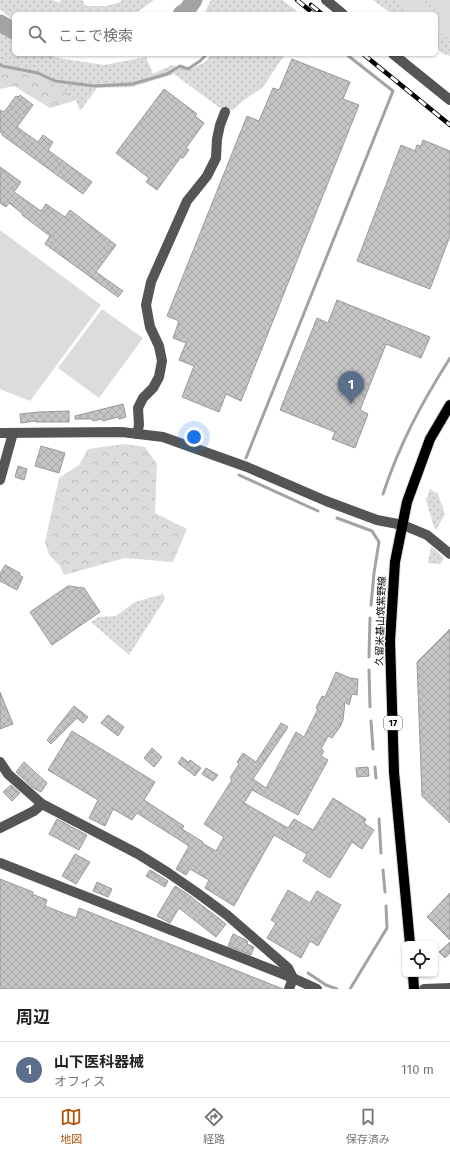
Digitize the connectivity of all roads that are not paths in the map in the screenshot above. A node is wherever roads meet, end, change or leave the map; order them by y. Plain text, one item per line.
1 (326, 0) edge
2 (341, 12) edge
3 (395, 56) edge
4 (450, 100) edge
5 (226, 112) dead end
6 (450, 405) edge
7 (0, 433) edge
8 (13, 433) junction
9 (137, 434) junction
10 (0, 480) edge
11 (403, 525) junction
12 (450, 554) edge
13 (0, 762) edge
14 (42, 804) junction
15 (0, 828) edge
16 (0, 863) edge
17 (410, 941) edge
18 (413, 977) edge
19 (293, 978) junction
20 (450, 988) edge
21 (289, 989) edge
22 (317, 989) edge
23 (414, 989) edge
24 (424, 989) edge

1 - 2 street
3 - 4 street
5 - 9 street
6 - 11 main road, 久留米基山筑紫野線 / 17
7 - 8 street
8 - 9 street
8 - 10 street
9 - 11 street
11 - 12 street
11 - 17 main road, 久留米基山筑紫野線 / 17
13 - 14 street
14 - 15 street
14 - 19 street
16 - 19 street
18 - 23 main road
19 - 21 street
19 - 22 street
20 - 24 street

